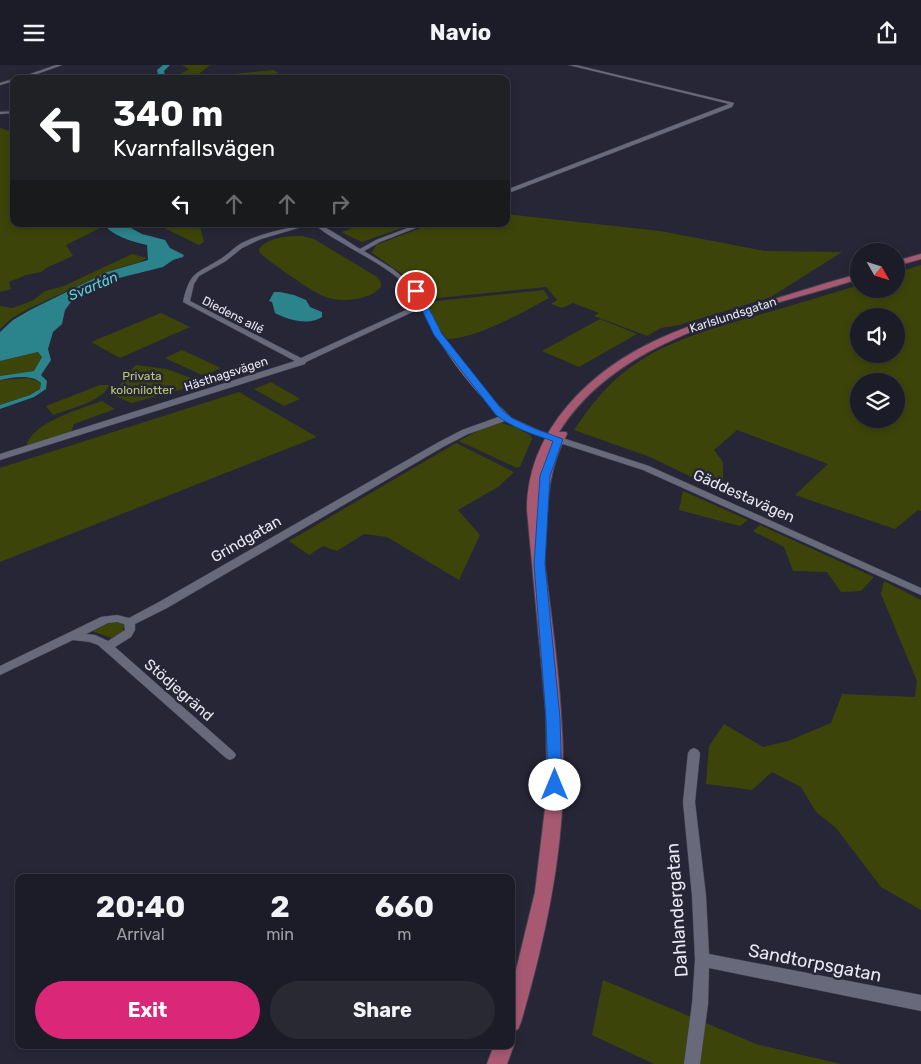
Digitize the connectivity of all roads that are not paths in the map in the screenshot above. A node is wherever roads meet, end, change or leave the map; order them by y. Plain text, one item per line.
1 (60, 65) edge
2 (571, 65) edge
3 (30, 75) edge
4 (510, 190) edge
5 (299, 227) edge
6 (322, 227) edge
7 (416, 227) edge
8 (360, 251) junction
9 (921, 256) edge
10 (905, 261) edge
11 (850, 279) edge
12 (423, 305) junction
13 (302, 361) junction
14 (504, 418) junction
15 (554, 438) junction
16 (0, 457) edge
17 (921, 592) edge
18 (129, 622) junction
19 (71, 636) junction
20 (108, 647) junction
21 (0, 671) edge
22 (694, 753) dead end
23 (230, 755) dead end
24 (702, 960) junction
25 (921, 1003) edge
26 (515, 1007) edge
27 (503, 1049) edge
28 (497, 1064) edge
29 (692, 1064) edge

1 - 3 street
2 - 4 street
5 - 13 street, Diedens allé
6 - 8 street
7 - 8 street
8 - 12 street
9 - 10 main road
11 - 15 main road, Karlslundsgatan
12 - 13 street, Hästhagsvägen
12 - 14 street
13 - 16 street, Hästhagsvägen
14 - 15 street, Gäddestavägen
14 - 18 street, Grindgatan
15 - 17 street, Gäddestavägen
15 - 26 main road, Karlslundsgatan
18 - 19 street
18 - 20 street
19 - 20 street, Stödjegränd
19 - 21 street
20 - 23 street, Stödjegränd
22 - 24 street, Dahlandergatan
24 - 25 street, Sandtorpsgatan
24 - 29 street, Dahlandergatan
27 - 28 main road

